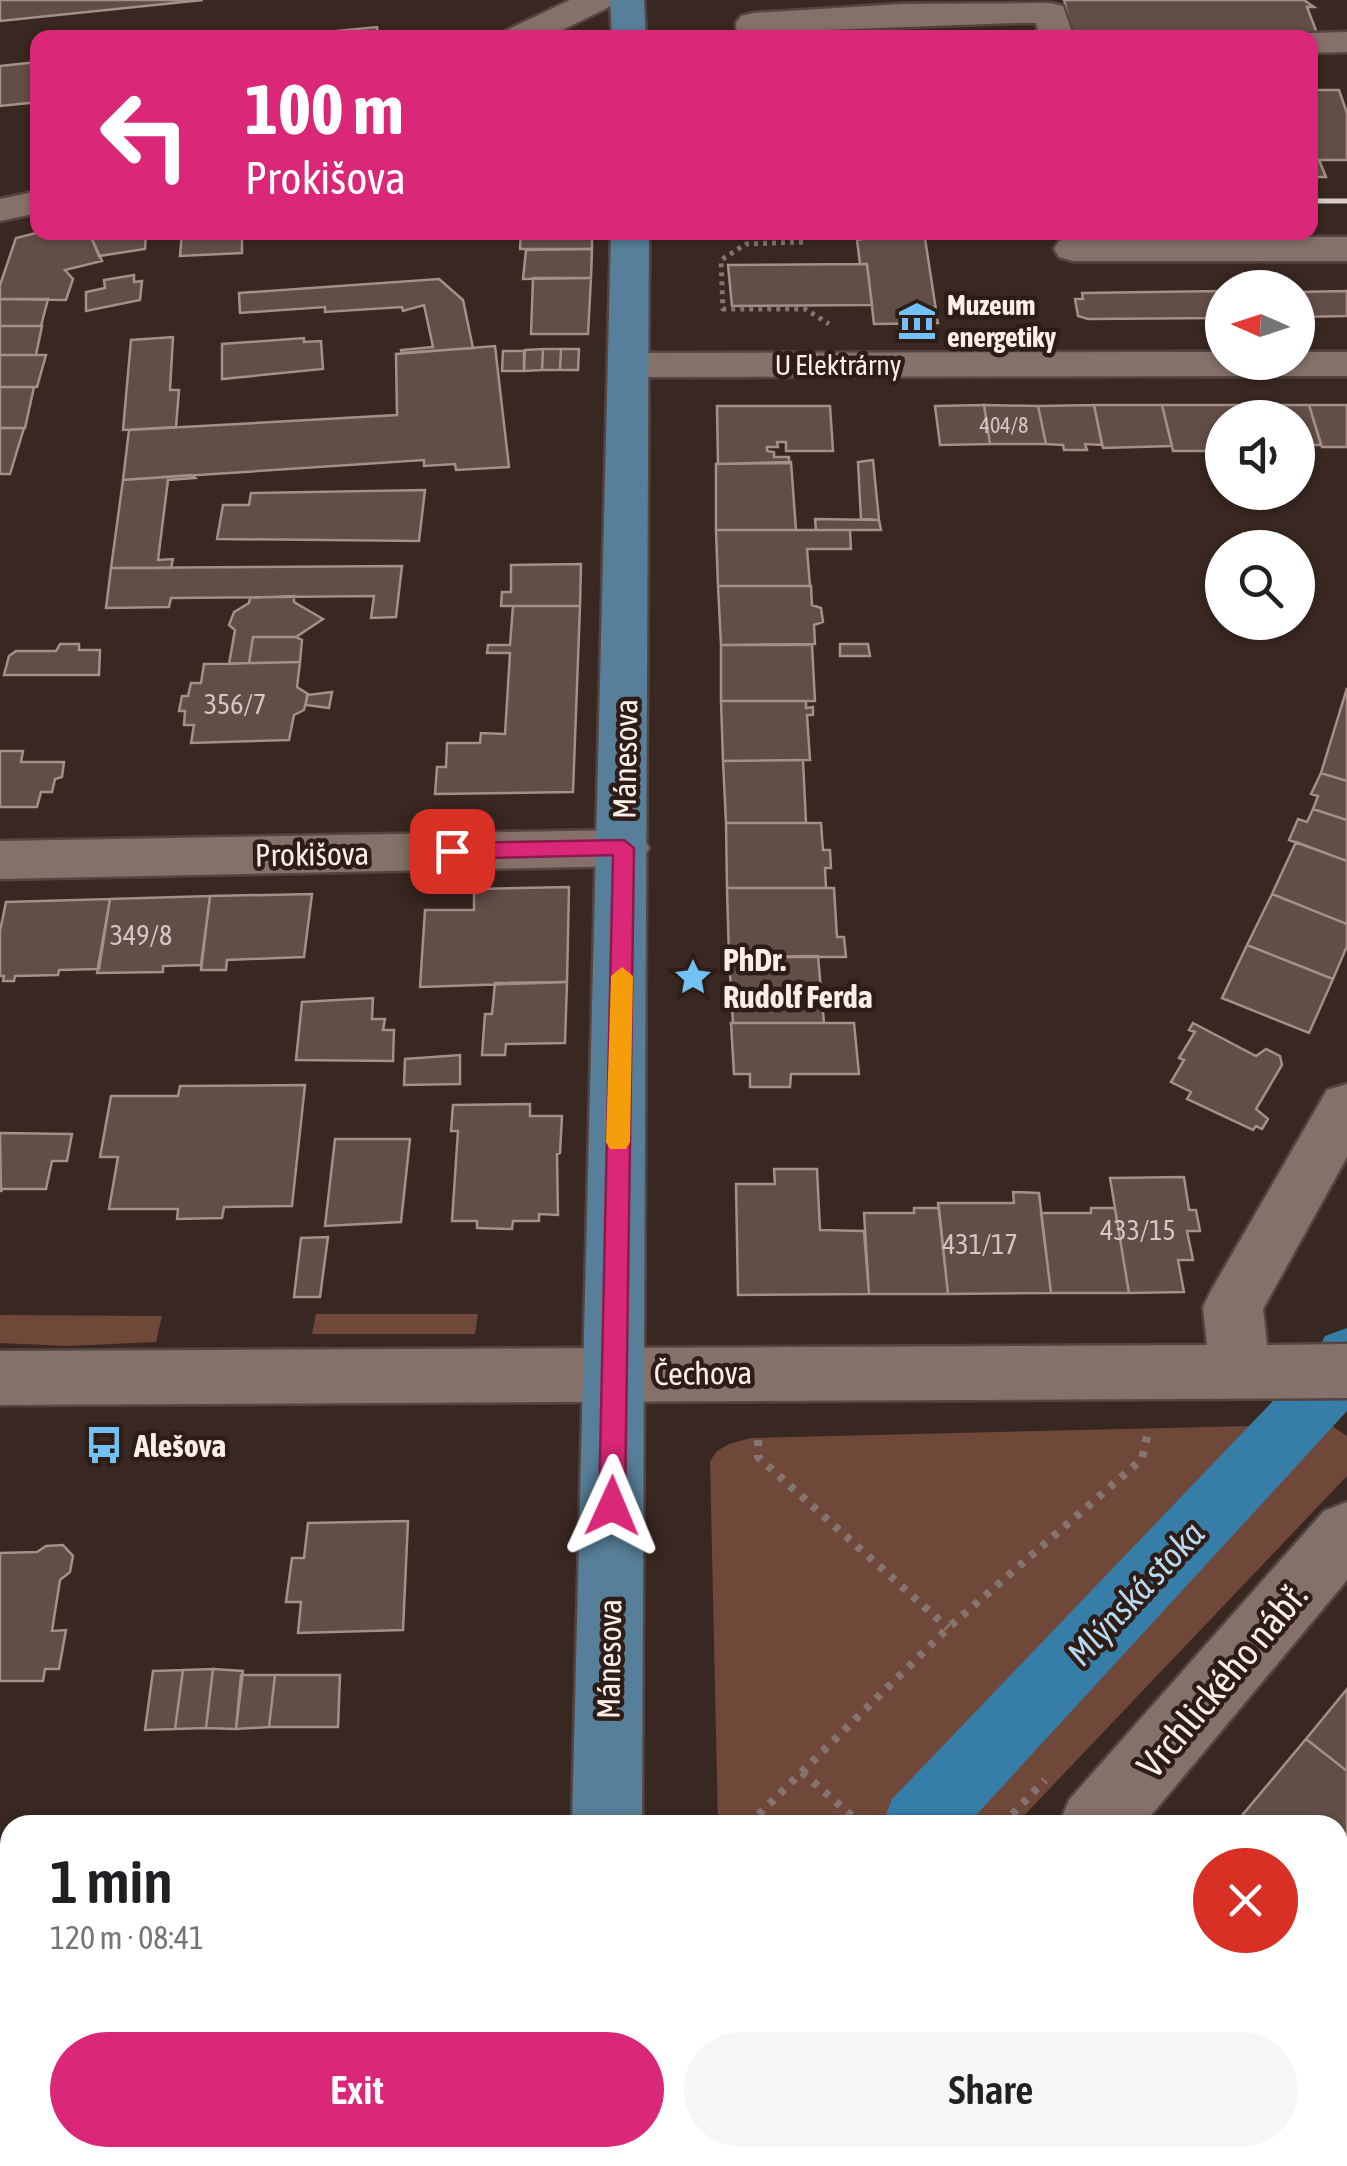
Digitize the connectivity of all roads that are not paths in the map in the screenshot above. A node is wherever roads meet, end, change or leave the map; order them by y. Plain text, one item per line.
1 (597, 0) edge
2 (628, 0) edge
3 (1052, 17) edge
4 (1345, 29) edge
5 (534, 30) edge
6 (629, 30) edge
7 (754, 30) edge
8 (1318, 39) edge
9 (30, 204) edge
10 (0, 210) edge
11 (630, 240) edge
12 (1347, 249) edge
13 (1072, 250) dead end
14 (1347, 364) edge
15 (630, 365) junction
16 (624, 848) junction
17 (0, 860) edge
18 (1347, 1106) edge
19 (1245, 1371) junction
20 (1347, 1372) edge
21 (614, 1374) junction
22 (0, 1378) edge
23 (1347, 1532) edge
24 (607, 1815) edge
25 (1104, 1815) edge

1 - 5 street
2 - 6 main road
3 - 7 street
4 - 8 street
9 - 10 street
11 - 15 main road, Mánesova
12 - 13 street
14 - 15 street, U Elektrárny
15 - 16 main road, Mánesova
16 - 17 street, Prokišova
16 - 21 main road, Mánesova
18 - 19 street
19 - 20 street, Čechova
19 - 21 street, Čechova
21 - 22 street, Čechova
21 - 24 main road, Mánesova
23 - 25 street, Vrchlického nábř.

